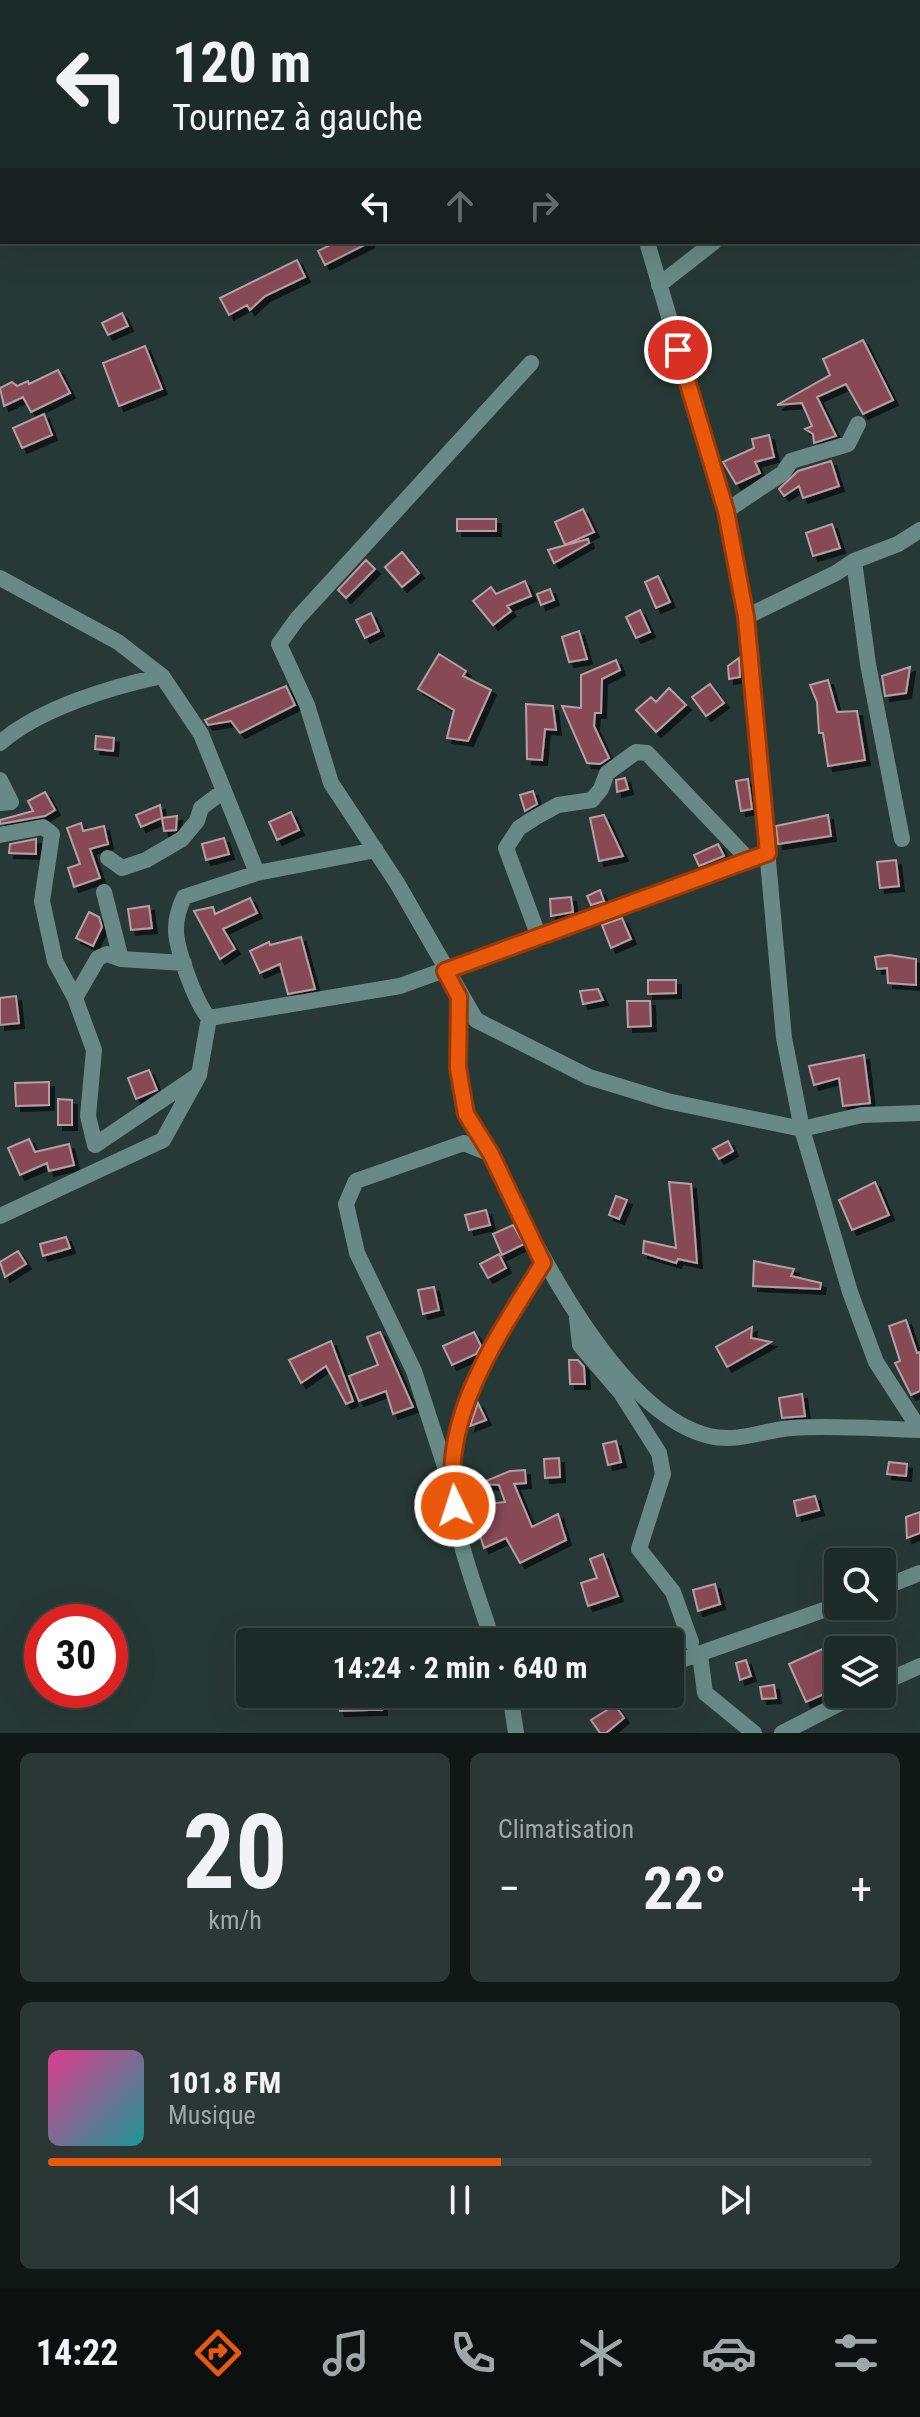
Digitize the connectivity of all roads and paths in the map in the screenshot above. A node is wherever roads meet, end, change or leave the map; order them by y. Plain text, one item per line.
1 (648, 244) edge
2 (711, 244) edge
3 (659, 285) junction
4 (531, 363) dead end
5 (858, 424) dead end
6 (726, 511) junction
7 (920, 530) edge
8 (854, 561) junction
9 (0, 578) edge
10 (746, 617) junction
11 (162, 676) junction
12 (0, 743) edge
13 (0, 780) edge
14 (222, 792) junction
15 (0, 803) edge
16 (0, 835) edge
17 (902, 839) dead end
18 (376, 850) junction
19 (768, 853) junction
20 (108, 858) dead end
21 (748, 859) junction
22 (257, 873) junction
23 (104, 892) dead end
24 (539, 937) junction
25 (121, 959) junction
26 (184, 963) junction
27 (445, 971) junction
28 (459, 997) junction
29 (75, 998) junction
30 (209, 1018) junction
31 (199, 1075) junction
32 (920, 1113) edge
33 (802, 1129) junction
34 (95, 1145) junction
35 (491, 1154) junction
36 (86, 1177) junction
37 (0, 1216) edge
38 (543, 1263) junction
39 (576, 1312) junction
40 (450, 1482) junction
41 (920, 1573) edge
42 (896, 1582) edge
43 (824, 1609) edge
44 (489, 1628) edge
45 (695, 1649) junction
46 (684, 1656) edge
47 (920, 1666) edge
48 (896, 1677) edge
49 (515, 1708) edge
50 (831, 1708) edge
51 (516, 1733) edge
52 (754, 1733) edge
53 (782, 1733) edge

1 - 3 street
2 - 3 street
3 - 6 street
4 - 18 street
5 - 6 street
6 - 10 street
7 - 8 street
8 - 10 street
8 - 17 street
9 - 11 street
10 - 19 street
11 - 12 street
11 - 14 street
13 - 15 street
14 - 20 street
14 - 22 street
16 - 29 street
18 - 22 street
18 - 27 street
19 - 21 street
19 - 33 street
21 - 24 street
21 - 24 street
22 - 26 street
23 - 25 street
24 - 27 street
25 - 26 street
25 - 29 street
26 - 30 street
27 - 28 street
27 - 30 street
28 - 33 street
28 - 35 street
29 - 34 street
30 - 31 street
31 - 34 street
31 - 36 street
32 - 33 street
33 - 39 street
34 - 36 street
35 - 38 street
35 - 40 street
36 - 37 street
38 - 39 street
38 - 40 street
39 - 45 street
40 - 44 street
41 - 42 street
43 - 45 street
45 - 46 street
45 - 52 street
47 - 48 street
49 - 51 street
50 - 53 street

